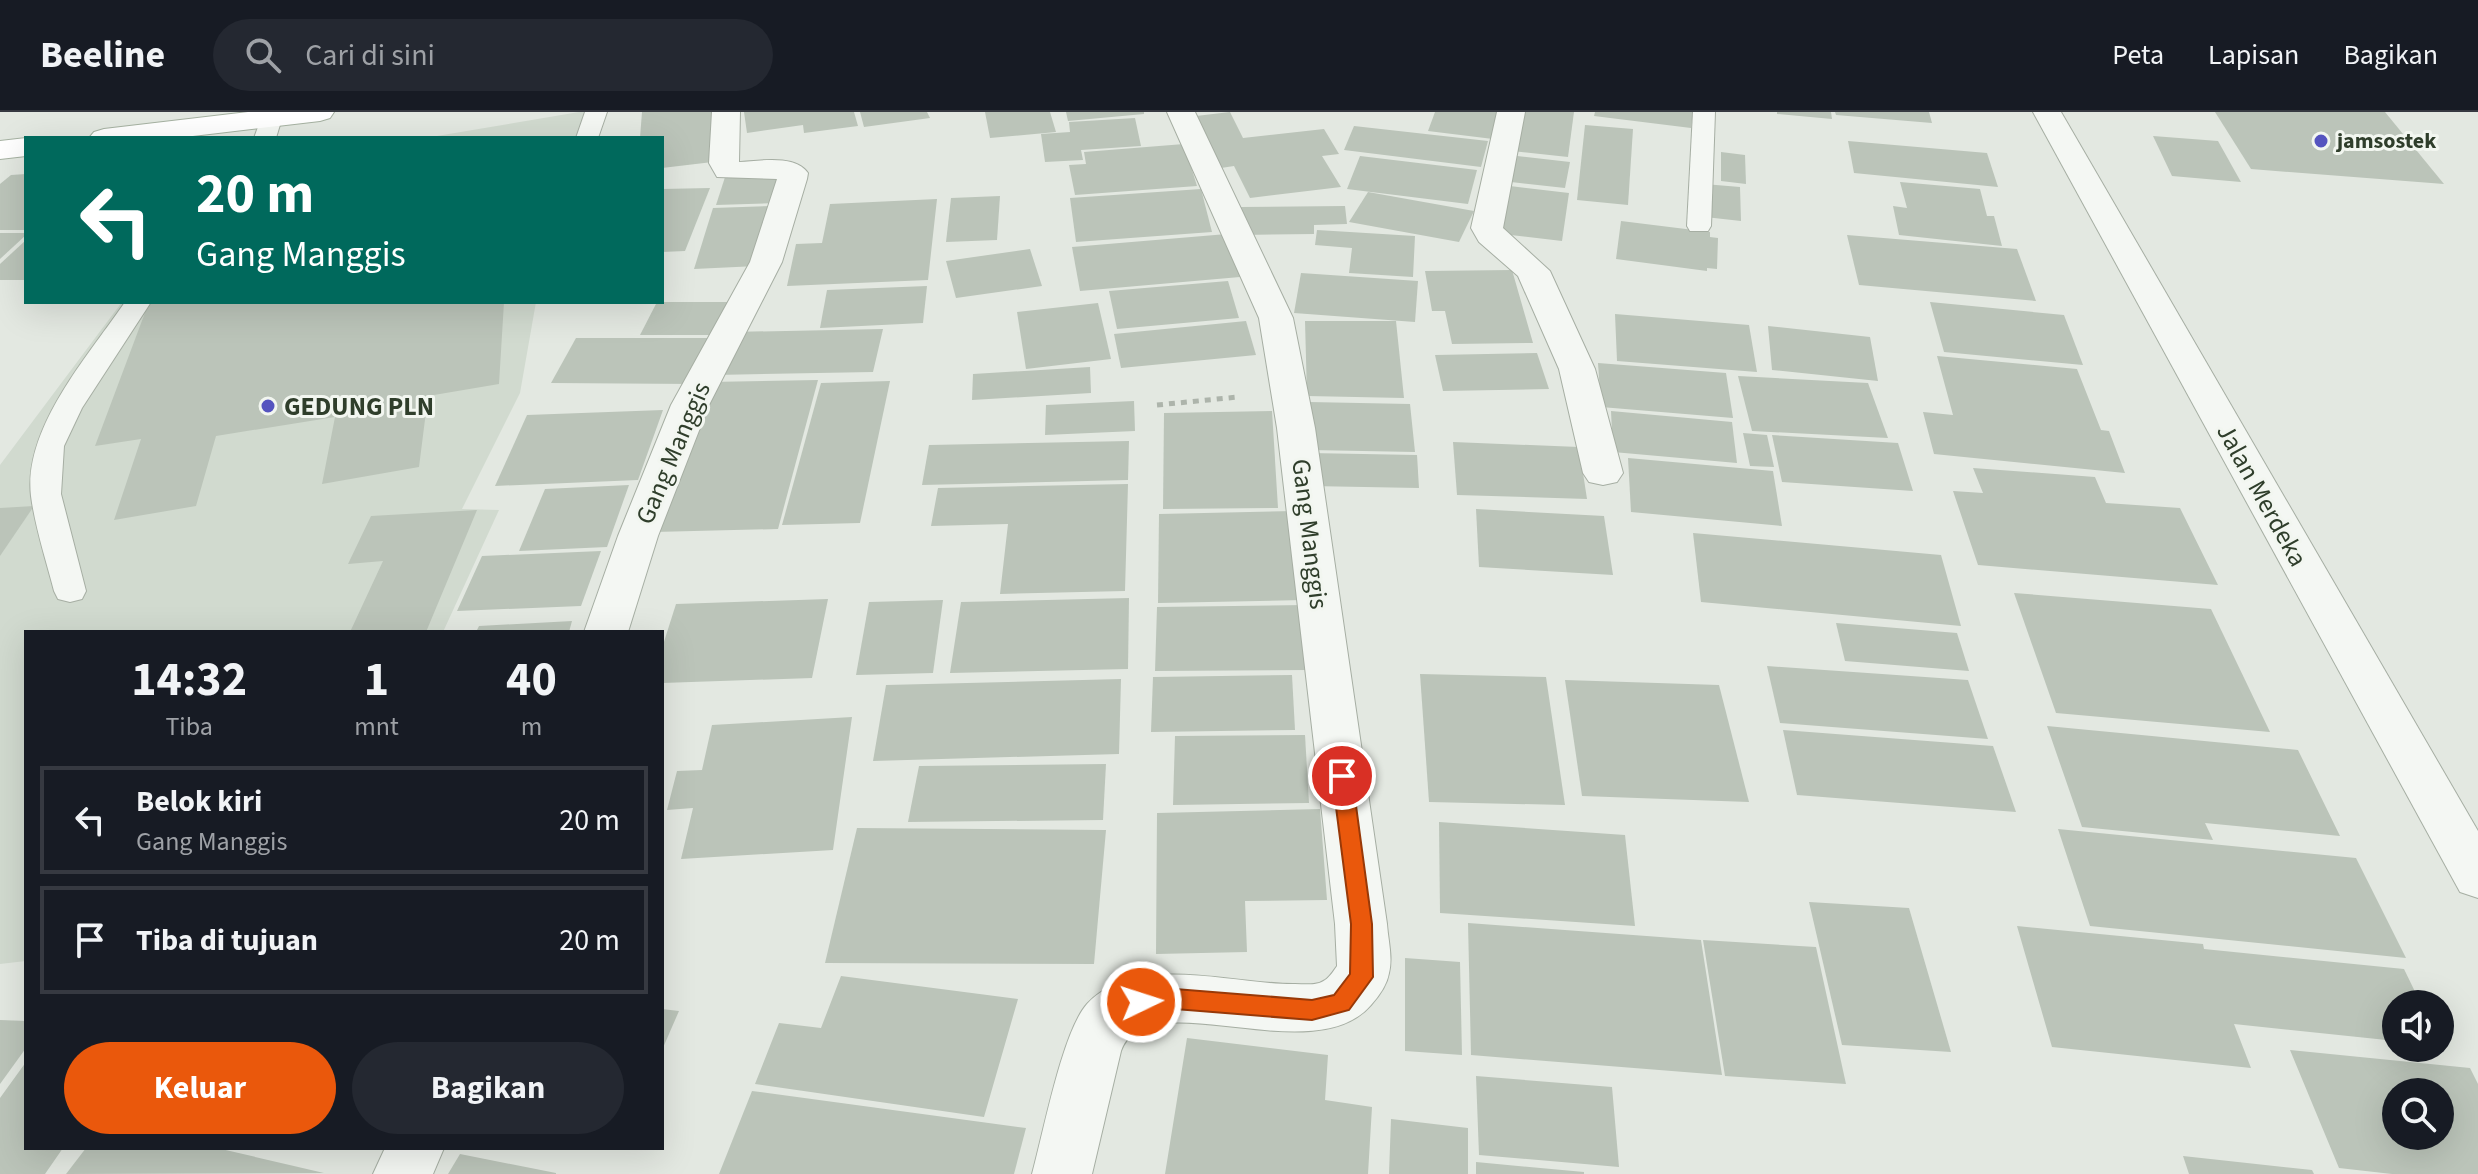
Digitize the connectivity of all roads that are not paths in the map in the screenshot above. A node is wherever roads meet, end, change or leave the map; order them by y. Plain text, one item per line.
1 (320, 112) edge
2 (596, 112) edge
3 (726, 112) edge
4 (1181, 112) edge
5 (1511, 112) edge
6 (1704, 112) edge
7 (2047, 112) edge
8 (268, 128) edge
9 (137, 136) edge
10 (588, 136) edge
11 (1699, 226) dead end
12 (137, 304) edge
13 (1603, 473) dead end
14 (70, 591) dead end
15 (607, 630) edge
16 (2478, 877) edge
17 (414, 1150) edge
18 (403, 1174) edge
19 (1062, 1174) edge

1 - 8 main road
2 - 10 lane
3 - 15 street, Gang Manggis
4 - 19 street, Gang Manggis
5 - 13 street
6 - 11 lane
7 - 16 street, Jalan Merdeka
8 - 9 main road
12 - 14 lane
17 - 18 street

